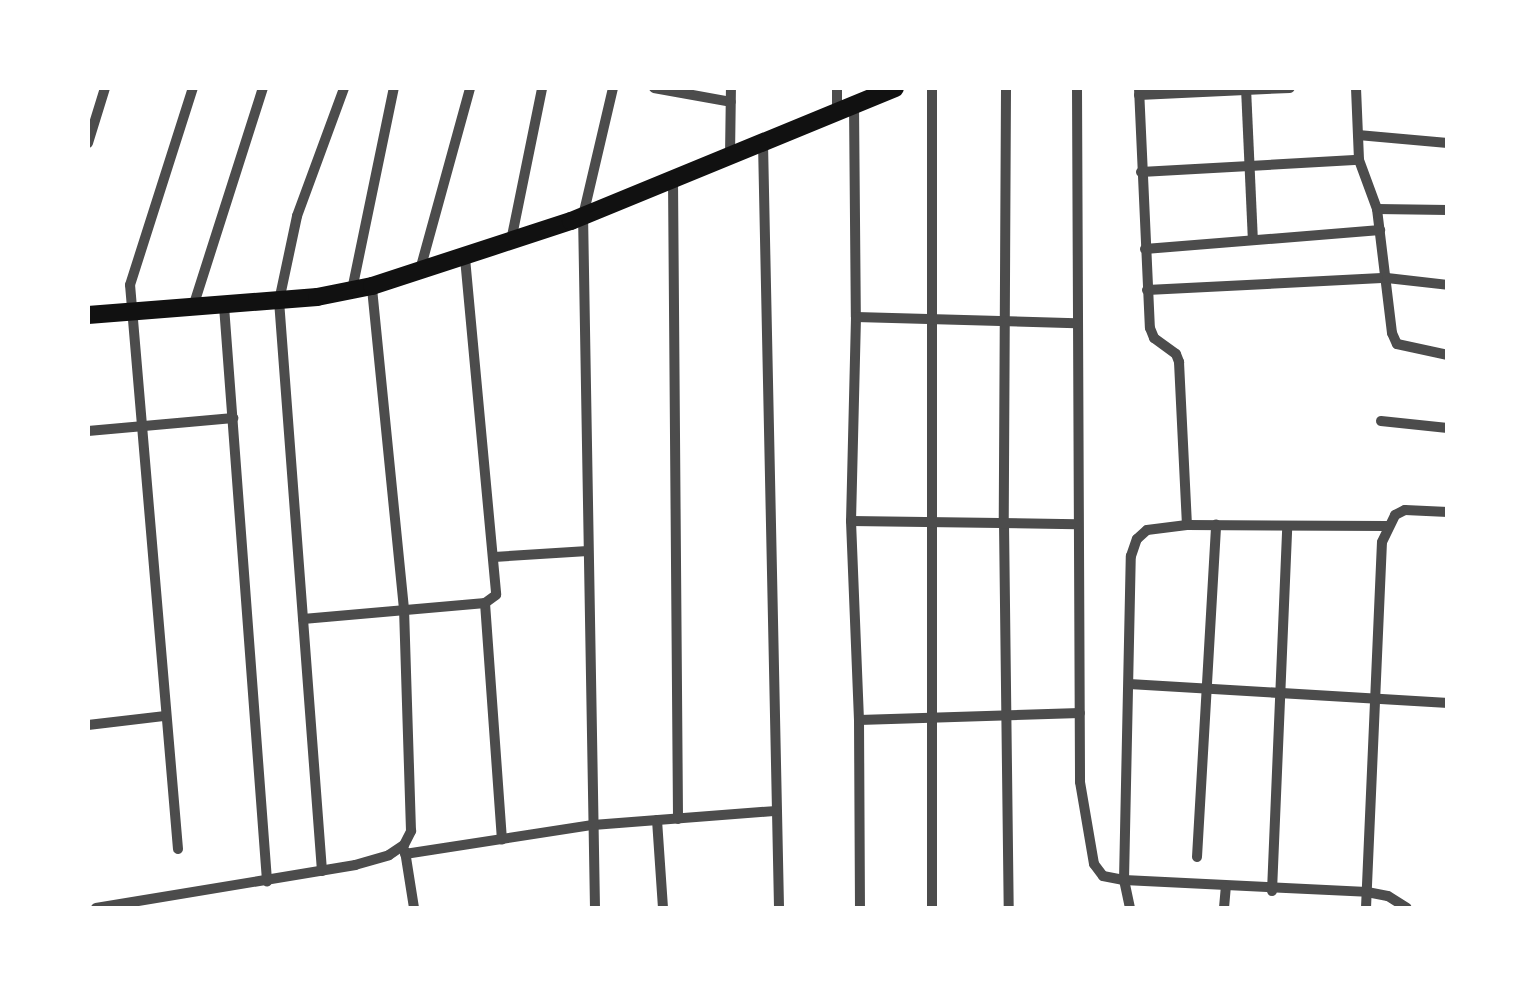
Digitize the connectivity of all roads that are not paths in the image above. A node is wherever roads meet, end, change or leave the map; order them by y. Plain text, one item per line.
1 (105, 88) edge
2 (193, 88) edge
3 (264, 88) edge
4 (344, 88) edge
5 (394, 88) edge
6 (470, 88) edge
7 (542, 88) edge
8 (614, 88) edge
9 (654, 88) edge
10 (731, 88) edge
11 (837, 88) edge
12 (896, 88) edge
13 (932, 88) edge
14 (1006, 88) edge
15 (1077, 88) edge
16 (1290, 88) edge
17 (1356, 88) edge
18 (1246, 89) edge
19 (1139, 91) edge
20 (731, 102) junction
21 (846, 108) junction
22 (1358, 135) junction
23 (89, 138) edge
24 (764, 142) junction
25 (1448, 143) edge
26 (730, 156) junction
27 (1360, 160) junction
28 (1249, 165) junction
29 (1141, 172) junction
30 (674, 180) junction
31 (1378, 209) junction
32 (1448, 210) edge
33 (583, 216) junction
34 (1380, 230) junction
35 (1253, 240) junction
36 (510, 242) junction
37 (1145, 249) junction
38 (464, 258) junction
39 (420, 270) junction
40 (1386, 278) junction
41 (1448, 285) edge
42 (372, 286) junction
43 (352, 290) junction
44 (1146, 290) junction
45 (280, 300) junction
46 (224, 306) junction
47 (193, 308) junction
48 (134, 312) junction
49 (88, 315) edge
50 (856, 316) junction
51 (931, 321) junction
52 (1005, 323) junction
53 (1076, 323) junction
54 (1448, 354) edge
55 (233, 418) junction
56 (1381, 421) dead end
57 (142, 426) junction
58 (1448, 428) edge
59 (88, 431) edge
60 (1448, 512) edge
61 (851, 521) junction
62 (929, 523) junction
63 (1004, 523) junction
64 (1076, 524) junction
65 (1187, 525) junction
66 (1216, 525) junction
67 (1287, 526) junction
68 (1387, 526) junction
69 (588, 550) junction
70 (494, 557) junction
71 (485, 602) junction
72 (404, 609) junction
73 (302, 619) junction
74 (1128, 684) junction
75 (1208, 689) junction
76 (1280, 694) junction
77 (1376, 700) junction
78 (1448, 704) edge
79 (1080, 713) junction
80 (1006, 714) junction
81 (165, 716) junction
82 (932, 717) junction
83 (860, 720) junction
84 (88, 725) edge
85 (776, 811) junction
86 (678, 819) junction
87 (657, 820) junction
88 (593, 825) junction
89 (502, 839) junction
90 (178, 848) dead end
91 (404, 850) junction
92 (1196, 857) dead end
93 (322, 871) junction
94 (1124, 880) junction
95 (267, 881) junction
96 (1226, 888) junction
97 (1272, 891) junction
98 (1367, 892) junction
99 (96, 908) edge
100 (414, 908) edge
101 (595, 908) edge
102 (663, 908) edge
103 (779, 908) edge
104 (860, 908) edge
105 (932, 908) edge
106 (1009, 908) edge
107 (1130, 908) edge
108 (1224, 908) edge
109 (1366, 908) edge
110 (1406, 908) edge

1 - 23 street
2 - 48 street
3 - 47 street
4 - 45 street
5 - 43 street
6 - 39 street
7 - 36 street
8 - 33 street
9 - 20 street
10 - 20 street
11 - 21 street
12 - 21 main road
13 - 51 street
14 - 52 street
15 - 53 street
16 - 18 street
17 - 22 street
18 - 19 street
18 - 28 street
19 - 29 street
20 - 26 street
21 - 24 main road
21 - 50 street
22 - 25 street
22 - 27 street
24 - 26 main road
24 - 85 street
26 - 30 main road
27 - 28 street
27 - 31 street
28 - 29 street
28 - 35 street
29 - 37 street
30 - 33 main road
30 - 86 street
31 - 32 street
31 - 34 street
33 - 36 main road
33 - 69 street
34 - 35 street
34 - 40 street
35 - 37 street
36 - 38 main road
37 - 44 street
38 - 39 main road
38 - 70 street
39 - 42 main road
40 - 41 street
40 - 44 street
40 - 54 street
42 - 43 main road
42 - 72 street
43 - 45 main road
44 - 65 street
45 - 46 main road
45 - 73 street
46 - 47 main road
46 - 55 street
47 - 48 main road
48 - 49 main road
48 - 57 street
50 - 51 street
50 - 61 street
51 - 52 street
51 - 62 street
52 - 53 street
52 - 63 street
53 - 64 street
55 - 57 street
55 - 95 street
56 - 58 street
57 - 59 street
57 - 81 street
60 - 68 street
61 - 62 street
61 - 83 street
62 - 63 street
62 - 82 street
63 - 64 street
63 - 80 street
64 - 79 street
65 - 66 street
65 - 74 street
66 - 67 street
66 - 75 street
67 - 68 street
67 - 76 street
68 - 77 street
69 - 70 street
69 - 88 street
70 - 71 street
71 - 72 street
71 - 89 street
72 - 73 street
72 - 91 street
73 - 93 street
74 - 75 street
74 - 94 street
75 - 76 street
75 - 92 street
76 - 77 street
76 - 97 street
77 - 78 street
77 - 98 street
79 - 80 street
79 - 94 street
80 - 82 street
80 - 106 street
81 - 84 street
81 - 90 street
82 - 83 street
82 - 105 street
83 - 104 street
85 - 86 street
85 - 103 street
86 - 87 street
87 - 88 street
87 - 102 street
88 - 89 street
88 - 101 street
89 - 91 street
91 - 93 street
91 - 100 street
93 - 95 street
94 - 96 street
94 - 107 street
95 - 99 street
96 - 97 street
96 - 108 street
97 - 98 street
98 - 109 street
98 - 110 street

